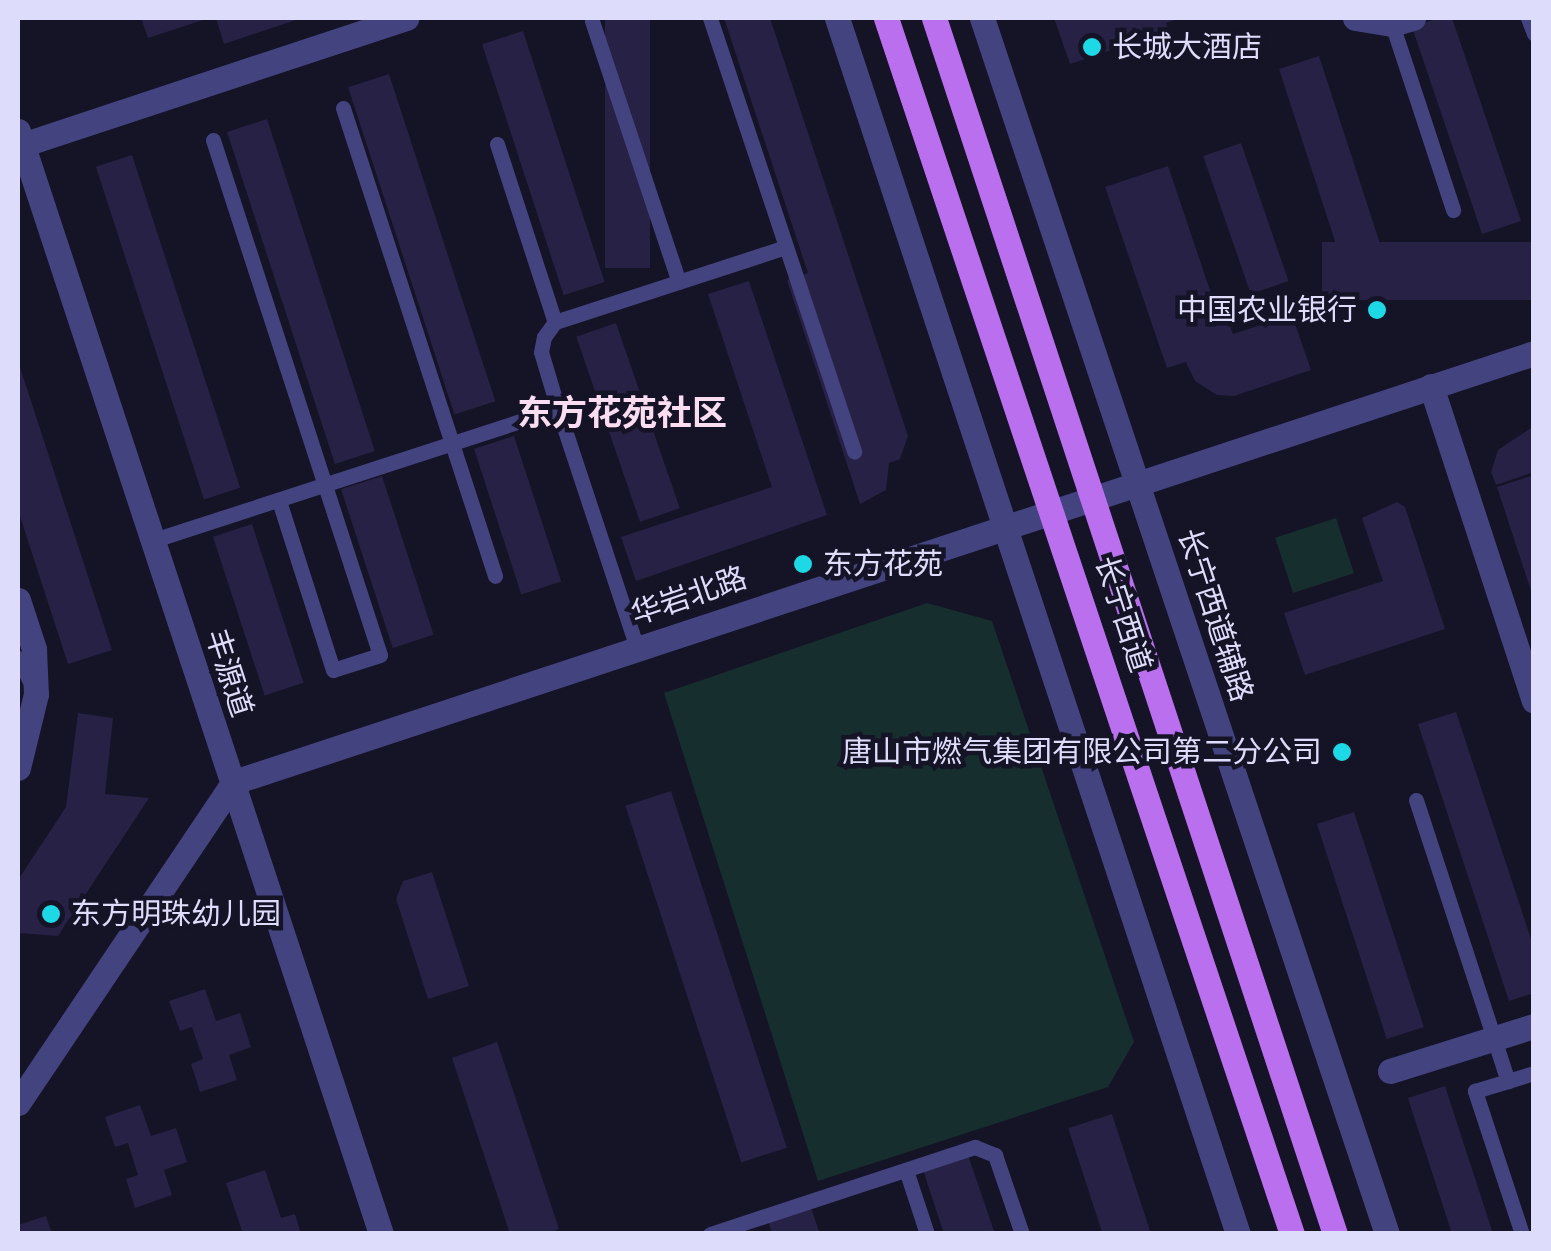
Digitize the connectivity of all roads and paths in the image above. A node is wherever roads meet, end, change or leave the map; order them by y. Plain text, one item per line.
1 (407, 18) edge
2 (710, 18) edge
3 (837, 18) edge
4 (886, 18) edge
5 (934, 18) edge
6 (982, 18) edge
7 (1356, 18) edge
8 (1528, 18) edge
9 (592, 21) dead end
10 (1402, 21) edge
11 (1534, 34) edge
12 (343, 108) dead end
13 (20, 138) edge
14 (213, 140) dead end
15 (497, 144) dead end
16 (1453, 210) dead end
17 (786, 247) junction
18 (680, 282) junction
19 (555, 322) junction
20 (1534, 353) edge
21 (1431, 386) junction
22 (558, 410) junction
23 (453, 446) junction
24 (854, 452) dead end
25 (1136, 481) junction
26 (325, 486) junction
27 (1092, 494) junction
28 (278, 501) junction
29 (1053, 508) junction
30 (1002, 524) junction
31 (152, 541) junction
32 (496, 576) dead end
33 (18, 600) edge
34 (637, 648) junction
35 (18, 658) edge
36 (36, 694) junction
37 (1534, 701) edge
38 (18, 768) edge
39 (234, 782) junction
40 (1416, 800) dead end
41 (1534, 1026) edge
42 (1494, 1038) junction
43 (1390, 1071) dead end
44 (1534, 1073) edge
45 (1508, 1081) junction
46 (18, 1102) edge
47 (906, 1170) junction
48 (756, 1226) edge
49 (381, 1234) edge
50 (710, 1234) edge
51 (927, 1234) edge
52 (1022, 1234) edge
53 (1238, 1234) edge
54 (1292, 1234) edge
55 (1335, 1234) edge
56 (1386, 1234) edge
57 (1522, 1234) edge

1 - 13 street
2 - 17 lane
3 - 30 street
4 - 29 main road, 长宁西道
5 - 27 main road, 长宁西道
6 - 25 street, 长宁西道辅路
7 - 10 street
8 - 11 lane
9 - 18 lane
10 - 16 lane
12 - 23 lane
13 - 31 street, 丰源道
14 - 26 lane
15 - 19 lane
17 - 18 lane
17 - 24 lane
18 - 19 lane
19 - 22 lane
20 - 21 street, 华岩北路
21 - 25 street, 华岩北路
21 - 37 street
22 - 23 lane
22 - 34 lane
23 - 26 lane
23 - 32 lane
25 - 27 street, 华岩北路
25 - 56 street, 长宁西道辅路
26 - 28 lane
26 - 28 lane
27 - 29 street, 华岩北路
27 - 55 main road, 长宁西道
28 - 31 lane
29 - 30 street, 华岩北路
29 - 54 main road, 长宁西道
30 - 34 street, 华岩北路
30 - 53 street
31 - 39 street, 丰源道
33 - 36 street
34 - 39 street, 华岩北路
35 - 36 lane
36 - 38 street
39 - 46 street
39 - 49 street, 丰源道
40 - 42 lane
41 - 42 street
42 - 43 street
42 - 45 lane
44 - 45 lane
45 - 57 lane
47 - 48 lane
47 - 51 lane
47 - 52 lane
48 - 50 lane

